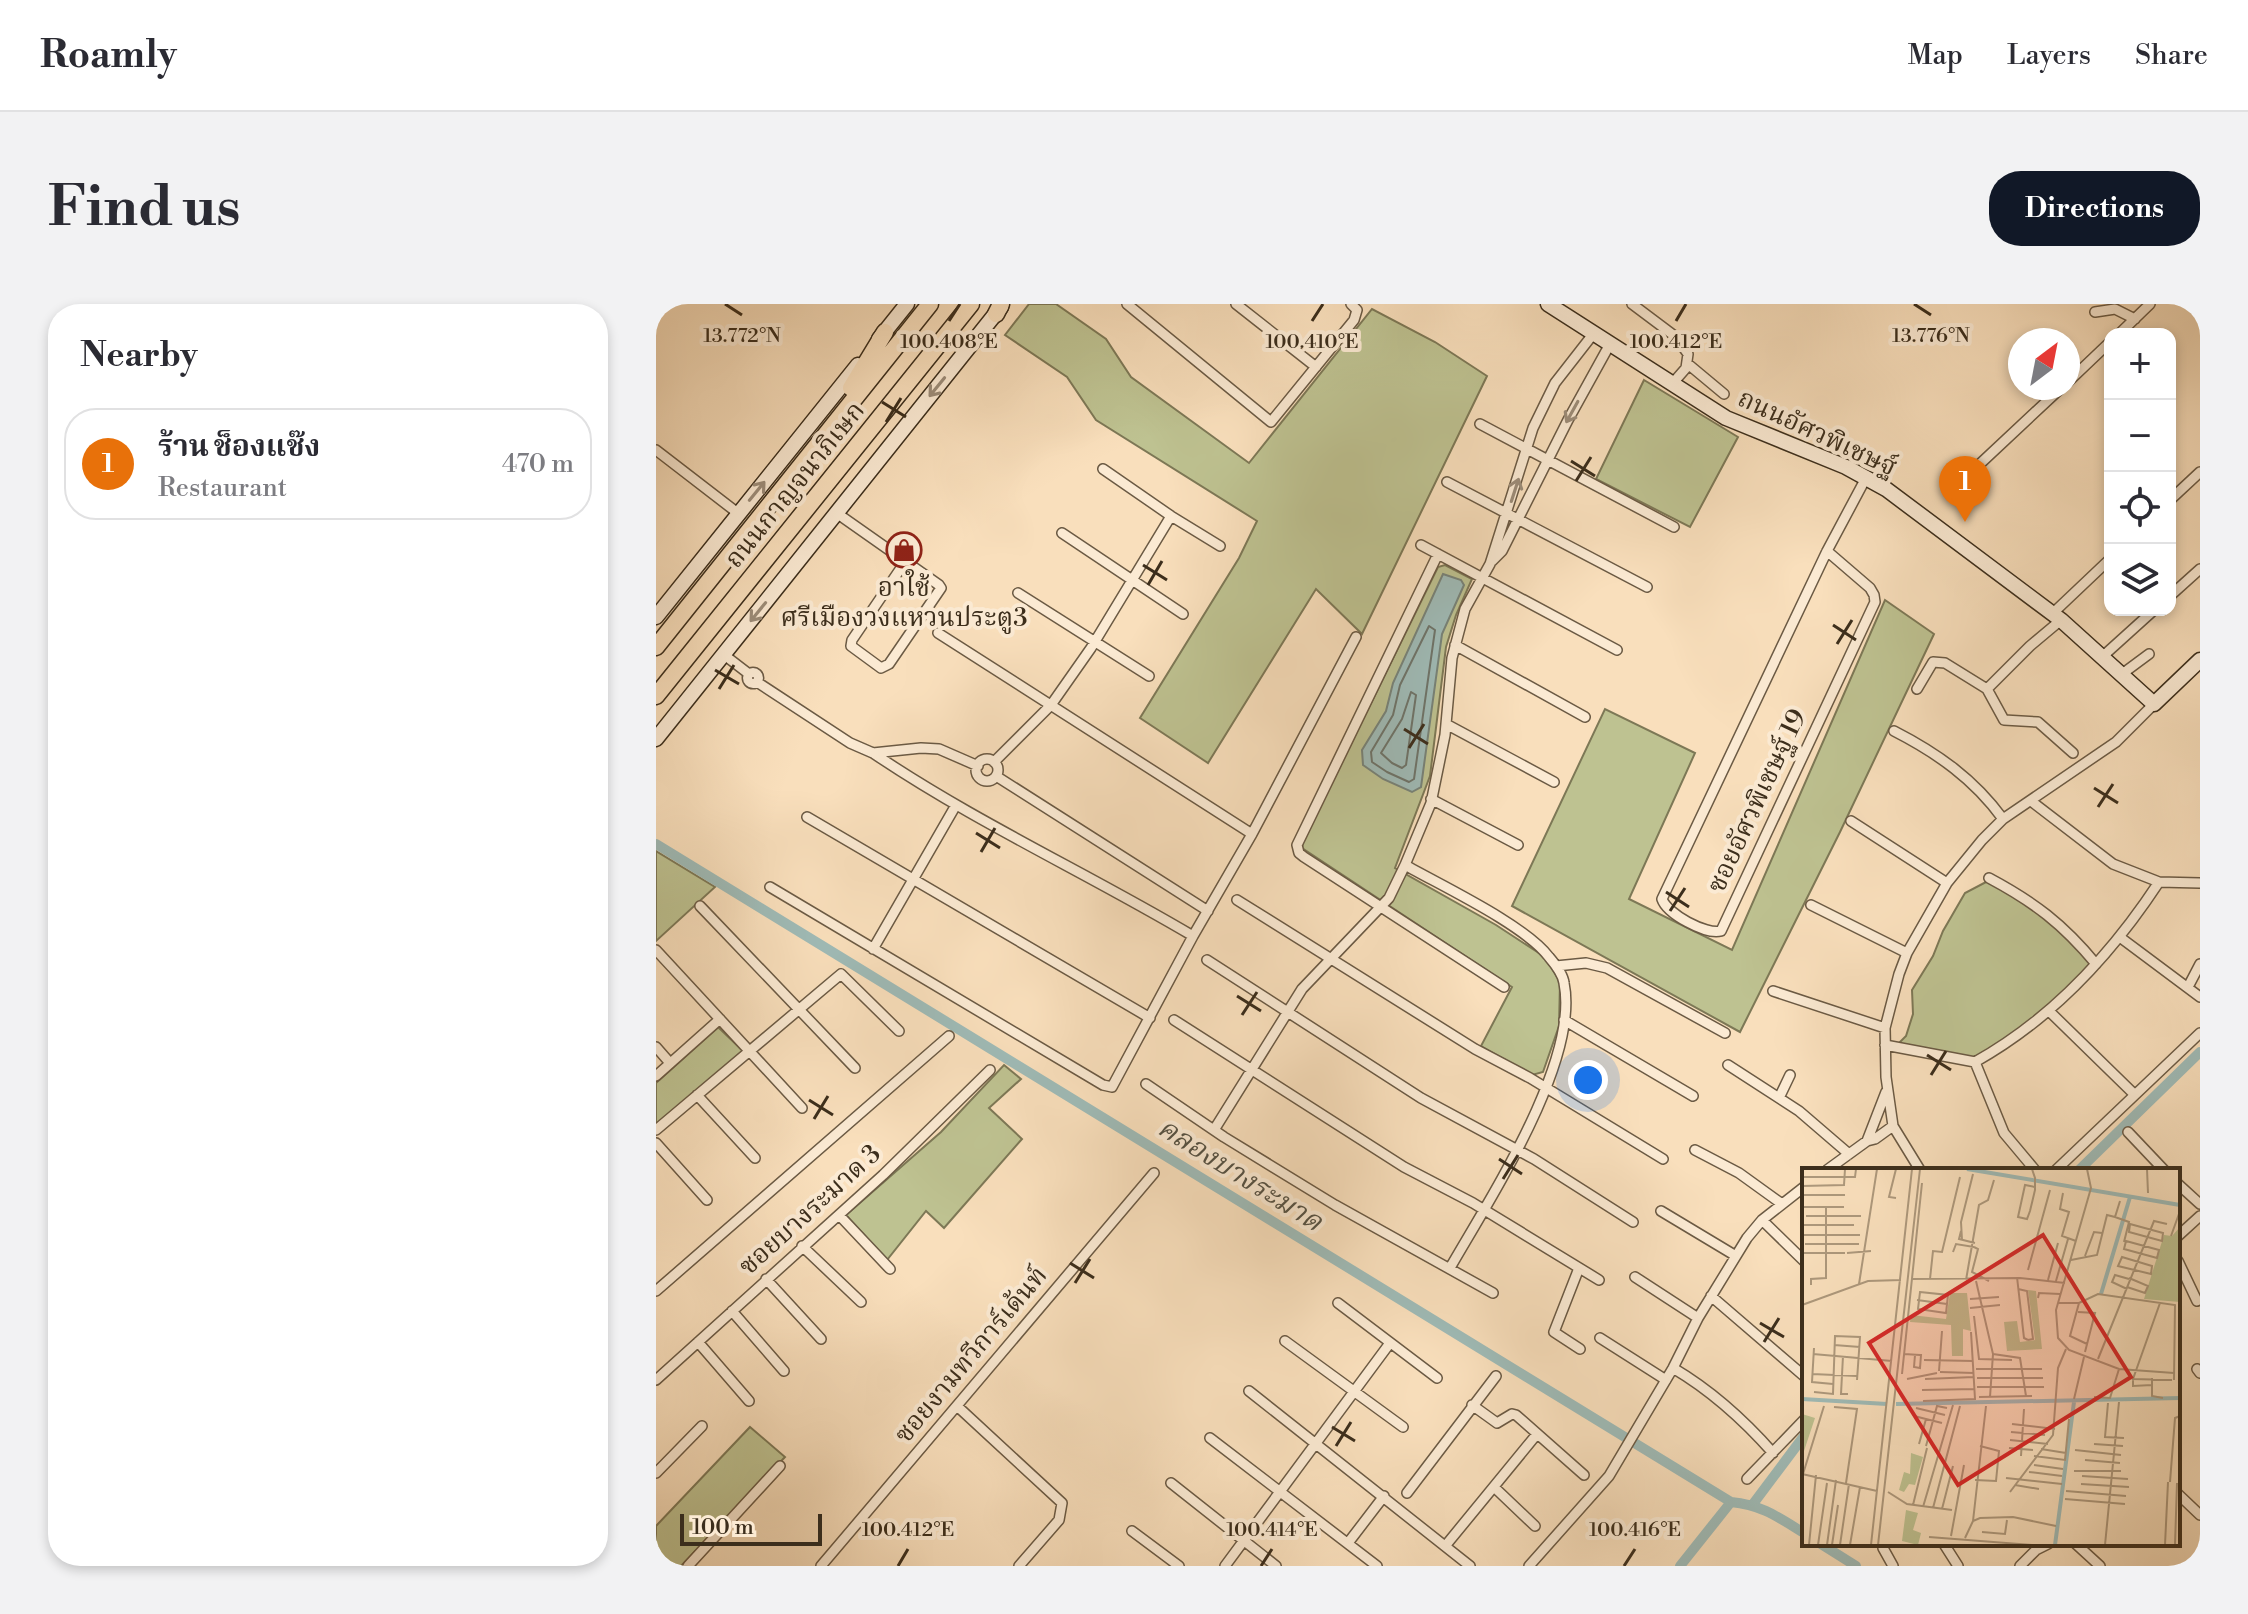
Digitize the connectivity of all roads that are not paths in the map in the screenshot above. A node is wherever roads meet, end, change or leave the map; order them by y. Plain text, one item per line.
1 (907, 304) edge
2 (930, 304) edge
3 (971, 304) edge
4 (1127, 304) edge
5 (1236, 304) edge
6 (1351, 304) edge
7 (1548, 304) edge
8 (1632, 304) edge
9 (2144, 306) edge
10 (1000, 307) edge
11 (2095, 312) dead end
12 (2135, 319) junction
13 (2125, 328) edge
14 (885, 332) junction
15 (1594, 333) junction
16 (1610, 344) junction
17 (2104, 348) edge
18 (1688, 364) junction
19 (1316, 367) junction
20 (2080, 371) edge
21 (1672, 384) junction
22 (1724, 394) dead end
23 (2048, 400) edge
24 (1480, 424) dead end
25 (816, 444) junction
26 (1528, 449) junction
27 (656, 450) edge
28 (1548, 460) junction
29 (1103, 469) dead end
30 (2200, 472) edge
31 (1867, 476) junction
32 (1967, 476) dead end
33 (1447, 482) dead end
34 (2176, 494) edge
35 (1507, 513) junction
36 (739, 514) junction
37 (838, 514) junction
38 (1171, 516) junction
39 (1518, 519) junction
40 (1674, 527) dead end
41 (1062, 533) dead end
42 (1421, 545) dead end
43 (1220, 546) dead end
44 (1827, 551) junction
45 (1438, 554) junction
46 (905, 562) junction
47 (1490, 564) junction
48 (2104, 565) edge
49 (2200, 569) edge
50 (1483, 578) junction
51 (1133, 580) junction
52 (1647, 587) dead end
53 (2176, 591) edge
54 (1018, 593) dead end
55 (1183, 614) dead end
56 (2147, 616) edge
57 (656, 617) edge
58 (2056, 617) junction
59 (938, 633) dead end
60 (1356, 637) dead end
61 (1094, 643) junction
62 (1455, 645) junction
63 (656, 647) edge
64 (1617, 650) dead end
65 (723, 654) junction
66 (2149, 654) dead end
67 (2102, 657) junction
68 (2200, 660) edge
69 (2122, 674) junction
70 (1149, 676) dead end
71 (1917, 689) dead end
72 (1987, 689) junction
73 (656, 696) edge
74 (2154, 704) junction
75 (1051, 705) junction
76 (1585, 717) dead end
77 (1446, 724) junction
78 (1894, 731) dead end
79 (656, 739) edge
80 (873, 753) junction
81 (2073, 753) dead end
82 (994, 762) junction
83 (978, 766) junction
84 (996, 776) junction
85 (1554, 782) dead end
86 (1431, 799) junction
87 (2031, 801) junction
88 (956, 805) junction
89 (807, 817) dead end
90 (2003, 819) junction
91 (1851, 821) dead end
92 (1252, 834) junction
93 (1518, 845) dead end
94 (1405, 865) junction
95 (1989, 878) dead end
96 (912, 879) junction
97 (2159, 882) junction
98 (1947, 883) junction
99 (2200, 883) edge
100 (770, 887) dead end
101 (1237, 900) dead end
102 (1811, 905) dead end
103 (700, 906) dead end
104 (1381, 907) junction
105 (1208, 911) junction
106 (1193, 936) junction
107 (2121, 938) junction
108 (873, 949) junction
109 (656, 950) edge
110 (1907, 953) junction
111 (1330, 959) junction
112 (1207, 960) dead end
113 (2096, 964) junction
114 (2200, 964) edge
115 (1556, 966) junction
116 (1504, 987) dead end
117 (2188, 987) junction
118 (1773, 991) dead end
119 (2200, 997) edge
120 (799, 1009) junction
121 (1286, 1011) junction
122 (2049, 1011) junction
123 (1150, 1018) junction
124 (720, 1019) junction
125 (1174, 1020) dead end
126 (1564, 1020) junction
127 (1885, 1028) junction
128 (899, 1031) dead end
129 (1725, 1033) dead end
130 (2200, 1033) edge
131 (949, 1036) dead end
132 (1885, 1045) junction
133 (656, 1047) edge
134 (750, 1051) junction
135 (1975, 1062) junction
136 (670, 1063) junction
137 (1728, 1065) dead end
138 (855, 1068) dead end
139 (1251, 1069) junction
140 (990, 1070) dead end
141 (1790, 1075) dead end
142 (656, 1076) edge
143 (1146, 1084) dead end
144 (1546, 1088) junction
145 (1887, 1090) junction
146 (2134, 1094) junction
147 (697, 1095) junction
148 (1693, 1096) dead end
149 (1779, 1098) junction
150 (802, 1108) dead end
151 (1893, 1126) junction
152 (656, 1130) edge
153 (1214, 1130) junction
154 (2128, 1132) dead end
155 (1867, 1141) junction
156 (656, 1143) edge
157 (1517, 1150) junction
158 (1695, 1150) dead end
159 (1849, 1154) junction
160 (755, 1158) dead end
161 (1663, 1159) dead end
162 (1830, 1168) edge
163 (1919, 1168) edge
164 (2033, 1168) edge
165 (2058, 1168) edge
166 (2162, 1168) edge
167 (1154, 1173) dead end
168 (2180, 1186) edge
169 (1802, 1189) edge
170 (707, 1200) dead end
171 (1782, 1204) junction
172 (2200, 1204) edge
173 (1484, 1209) junction
174 (1661, 1211) dead end
175 (839, 1215) junction
176 (2200, 1216) edge
177 (1762, 1220) junction
178 (1633, 1222) dead end
179 (2180, 1234) edge
180 (802, 1246) junction
181 (1736, 1256) junction
182 (1802, 1259) edge
183 (2180, 1265) edge
184 (1450, 1268) junction
185 (1579, 1268) junction
186 (890, 1269) dead end
187 (1635, 1277) dead end
188 (766, 1279) junction
189 (1599, 1280) dead end
190 (656, 1291) edge
191 (1493, 1293) dead end
192 (1711, 1296) junction
193 (2197, 1301) dead end
194 (861, 1302) dead end
195 (1338, 1303) dead end
196 (732, 1311) junction
197 (1698, 1318) junction
198 (1600, 1338) dead end
199 (821, 1339) dead end
200 (1285, 1341) dead end
201 (698, 1342) junction
202 (1390, 1343) junction
203 (1580, 1349) dead end
204 (1673, 1368) junction
205 (784, 1371) dead end
206 (1802, 1374) edge
207 (1496, 1376) dead end
208 (1437, 1378) dead end
209 (656, 1380) edge
210 (1666, 1380) junction
211 (1249, 1391) dead end
212 (1354, 1392) junction
213 (749, 1401) dead end
214 (1472, 1405) junction
215 (957, 1406) junction
216 (1802, 1422) edge
217 (702, 1426) dead end
218 (1403, 1427) dead end
219 (1537, 1434) junction
220 (1210, 1438) dead end
221 (1316, 1443) junction
222 (1773, 1453) junction
223 (780, 1466) dead end
224 (656, 1473) edge
225 (1584, 1475) dead end
226 (1747, 1479) dead end
227 (1171, 1483) dead end
228 (1494, 1487) junction
229 (1279, 1492) junction
230 (1407, 1493) dead end
231 (1384, 1496) junction
232 (2180, 1496) edge
233 (2200, 1515) edge
234 (1535, 1526) dead end
235 (1132, 1531) dead end
236 (1244, 1541) junction
237 (1348, 1543) junction
238 (1446, 1545) junction
239 (1945, 1546) edge
240 (2078, 1546) edge
241 (2034, 1547) edge
242 (1883, 1548) dead end
243 (688, 1566) edge
244 (821, 1566) edge
245 (1019, 1566) edge
246 (1179, 1566) edge
247 (1225, 1566) edge
248 (1276, 1566) edge
249 (1377, 1566) edge
250 (1470, 1566) edge
251 (1529, 1566) edge
252 (1893, 1566) edge
253 (1958, 1566) edge
254 (2020, 1566) edge
255 (2100, 1566) edge

1 - 14 main road
2 - 25 highway, ถนนกาญจนาภิเษก
3 - 73 highway, ถนนกาญจนาภิเษก
4 - 19 street
5 - 19 street
6 - 19 street
7 - 15 main road, ถนนอัศวพิเชษฐ์
8 - 18 street
9 - 12 street
10 -> 37 main road
11 - 12 street
12 - 13 street
14 - 25 highway
36 -> 14 main road
15 - 16 main road, ถนนอัศวพิเชษฐ์
15 - 26 street
16 - 21 main road, ถนนอัศวพิเชษฐ์
16 -> 28 street
17 - 20 street
18 - 21 street
18 - 22 street
21 - 31 main road, ถนนอัศวพิเชษฐ์
23 - 32 street
24 - 26 street
25 - 63 highway, ถนนกาญจนาภิเษก
26 - 28 street
35 -> 26 street
27 - 36 street
28 - 39 street
28 - 40 street
29 - 38 street
30 - 34 street
31 - 44 street, ซอยอัศวพิเชษฐ์ 19
31 - 58 main road, ถนนอัศวพิเชษฐ์
33 - 35 street
35 - 39 street
35 - 47 street
36 - 57 main road
37 - 46 street
37 -> 65 main road
38 - 43 street
38 - 51 street
39 - 47 street
39 - 52 street
41 - 51 street
42 - 45 street
44 - 44 street, ซอยอัศวพิเชษฐ์ 19
45 - 50 street
45 - 104 street
46 - 46 street
47 - 50 street
48 - 58 street
49 - 53 street
50 - 62 street
50 - 64 street
51 - 55 street
51 - 61 street
54 - 61 street
56 - 67 street
58 - 67 main road, ถนนอัศวพิเชษฐ์
58 - 72 street
59 - 75 street
60 - 92 street
61 - 70 street
61 - 75 street
62 - 76 street
62 - 77 street
65 - 79 main road
65 - 80 street
66 - 69 street
67 - 69 main road, ถนนอัศวพิเชษฐ์
68 - 74 main road
69 - 74 main road, ถนนอัศวพิเชษฐ์
71 - 72 street
72 - 81 street
74 - 87 street
75 - 82 street
75 - 92 street
77 - 85 street
77 - 86 street
78 - 90 street
80 - 83 street
80 - 88 street
82 - 83 street
82 - 84 street
83 - 84 street
84 - 105 street
86 - 93 street
86 - 94 street
87 - 90 street
87 - 97 street
88 - 96 street
88 - 106 street
89 - 96 street
90 - 98 street
91 - 98 street
92 - 105 street
94 - 104 street
94 - 115 street
95 - 113 street
96 - 108 street
96 - 123 street
97 - 99 street
97 - 107 street
98 - 110 street
100 - 108 street
101 - 111 street
102 - 110 street
103 - 120 street
104 - 111 street
104 - 116 street
105 - 106 street
106 - 123 street
107 - 113 street
107 - 117 street
108 - 123 street
109 - 124 street
110 - 127 street
111 - 121 street
111 - 144 street
112 - 121 street
113 - 122 street
114 - 117 street
115 - 126 street
115 - 129 street
117 - 119 street
118 - 127 street
120 - 128 street
120 - 134 street
120 - 138 street
121 - 139 street
121 - 157 street
122 - 135 street
122 - 146 street
124 - 134 street
124 - 136 street
125 - 139 street
126 - 144 street
126 - 148 street
127 - 132 street
130 - 146 street
131 - 190 street
132 - 135 street
132 - 145 street
133 - 136 street
134 - 147 street
134 - 150 street
135 - 164 street
136 - 142 street
137 - 149 street
139 - 153 street
139 - 173 street
140 - 175 street, ซอยบางระมาด 3
141 - 149 street
143 - 153 street
144 - 157 street
144 - 161 street
145 - 151 street
145 - 155 street
146 - 165 street
147 - 152 street
147 - 160 street
149 - 159 street
151 - 155 street
151 - 163 street
153 - 184 street
154 - 166 street
155 - 159 street
156 - 170 street
157 - 173 street
157 - 178 street
158 - 171 street
159 - 162 street
167 - 215 street, ซอยงามทวีการ์เด้นท์
168 - 172 street
169 - 171 street
171 - 177 street
173 - 184 street
173 - 185 street
174 - 181 street
175 - 180 street, ซอยบางระมาด 3
175 - 186 street
176 - 179 street
177 - 181 street
177 - 182 street
180 - 188 street, ซอยบางระมาด 3
180 - 194 street
181 - 192 street
183 - 193 street
184 - 191 street
185 - 189 street
185 - 203 street
187 - 197 street
188 - 196 street, ซอยบางระมาด 3
188 - 199 street
192 - 197 street
192 - 206 street
195 - 202 street
196 - 201 street, ซอยบางระมาด 3
196 - 205 street
197 - 204 street
198 - 210 street
200 - 212 street
201 - 209 street, ซอยบางระมาด 3
201 - 213 street
202 - 208 street
202 - 212 street
204 - 210 street
204 - 222 street
207 - 214 street
210 - 251 street
211 - 221 street
212 - 218 street
212 - 221 street
214 - 219 street
214 - 230 street
215 - 244 street, ซอยงามทวีการ์เด้นท์
215 - 245 street
216 - 222 street
217 - 224 street
219 - 225 street
219 - 228 street
220 - 229 street
221 - 229 street
221 - 231 street
222 - 226 street
223 - 243 street
227 - 236 street
228 - 234 street
228 - 238 street
229 - 236 street
229 - 237 street
231 - 237 street
231 - 238 street
232 - 233 street
235 - 246 street
236 - 247 street
236 - 248 street
237 - 249 street
238 - 250 street
239 - 253 street
240 - 255 street
241 - 254 street
242 - 252 street

